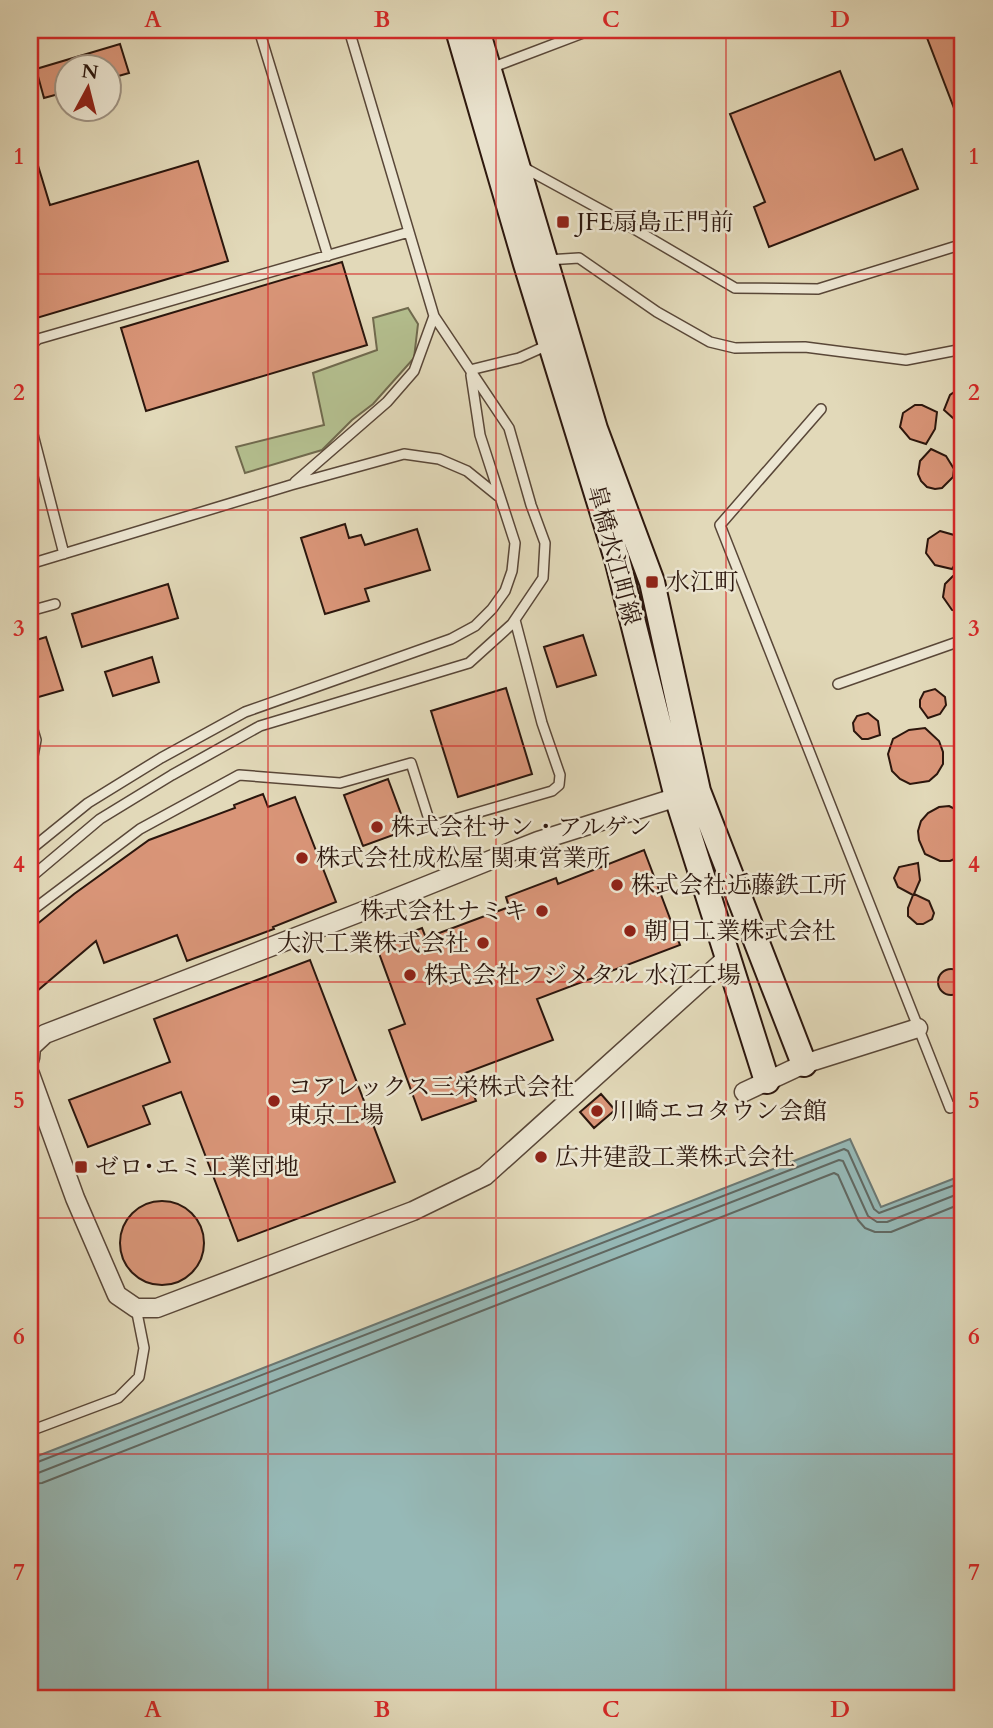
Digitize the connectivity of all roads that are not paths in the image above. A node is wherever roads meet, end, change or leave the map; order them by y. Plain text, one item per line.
1 (258, 30) edge
2 (349, 30) edge
3 (458, 30) edge
4 (477, 30) edge
5 (591, 30) edge
6 (480, 71) junction
7 (516, 163) junction
8 (409, 232) junction
9 (963, 244) edge
10 (328, 256) junction
11 (545, 260) junction
12 (434, 316) junction
13 (560, 343) junction
14 (30, 346) edge
15 (963, 349) edge
16 (470, 370) junction
17 (821, 409) dead end
18 (30, 423) edge
19 (291, 485) junction
20 (499, 497) junction
21 (64, 554) junction
22 (30, 564) edge
23 (55, 604) dead end
24 (30, 611) edge
25 (515, 620) junction
26 (963, 640) edge
27 (838, 684) dead end
28 (30, 720) edge
29 (30, 772) edge
30 (687, 794) junction
31 (30, 850) edge
32 (30, 878) edge
33 (30, 912) edge
34 (729, 956) junction
35 (918, 1028) junction
36 (30, 1058) edge
37 (804, 1065) junction
38 (30, 1074) edge
39 (767, 1081) junction
40 (744, 1092) dead end
41 (963, 1103) edge
42 (136, 1308) junction
43 (30, 1431) edge

1 - 10 lane
2 - 8 lane
3 - 6 street, 皐橋水江町線
4 - 6 street, 皐橋水江町線
5 - 6 lane
6 - 7 street, 皐橋水江町線
6 - 13 street, 皐橋水江町線
7 - 9 lane
7 - 11 street, 皐橋水江町線
8 - 10 lane
8 - 12 lane
10 - 14 lane
11 - 13 street, 皐橋水江町線
11 - 15 lane
12 - 16 lane
12 - 19 lane
13 - 16 lane
13 - 30 street, 皐橋水江町線
16 - 20 lane
16 - 25 lane
17 - 35 lane
18 - 21 lane
19 - 20 lane
19 - 21 lane
20 - 31 lane
21 - 22 lane
23 - 24 lane
25 - 32 lane
25 - 33 lane
26 - 27 lane
28 - 29 lane
30 - 34 street, 皐橋水江町線
30 - 36 street
30 - 37 street, 皐橋水江町線
34 - 39 street, 皐橋水江町線
34 - 42 street
35 - 37 street
35 - 41 lane
37 - 39 street
38 - 42 street
39 - 40 street
42 - 43 lane

